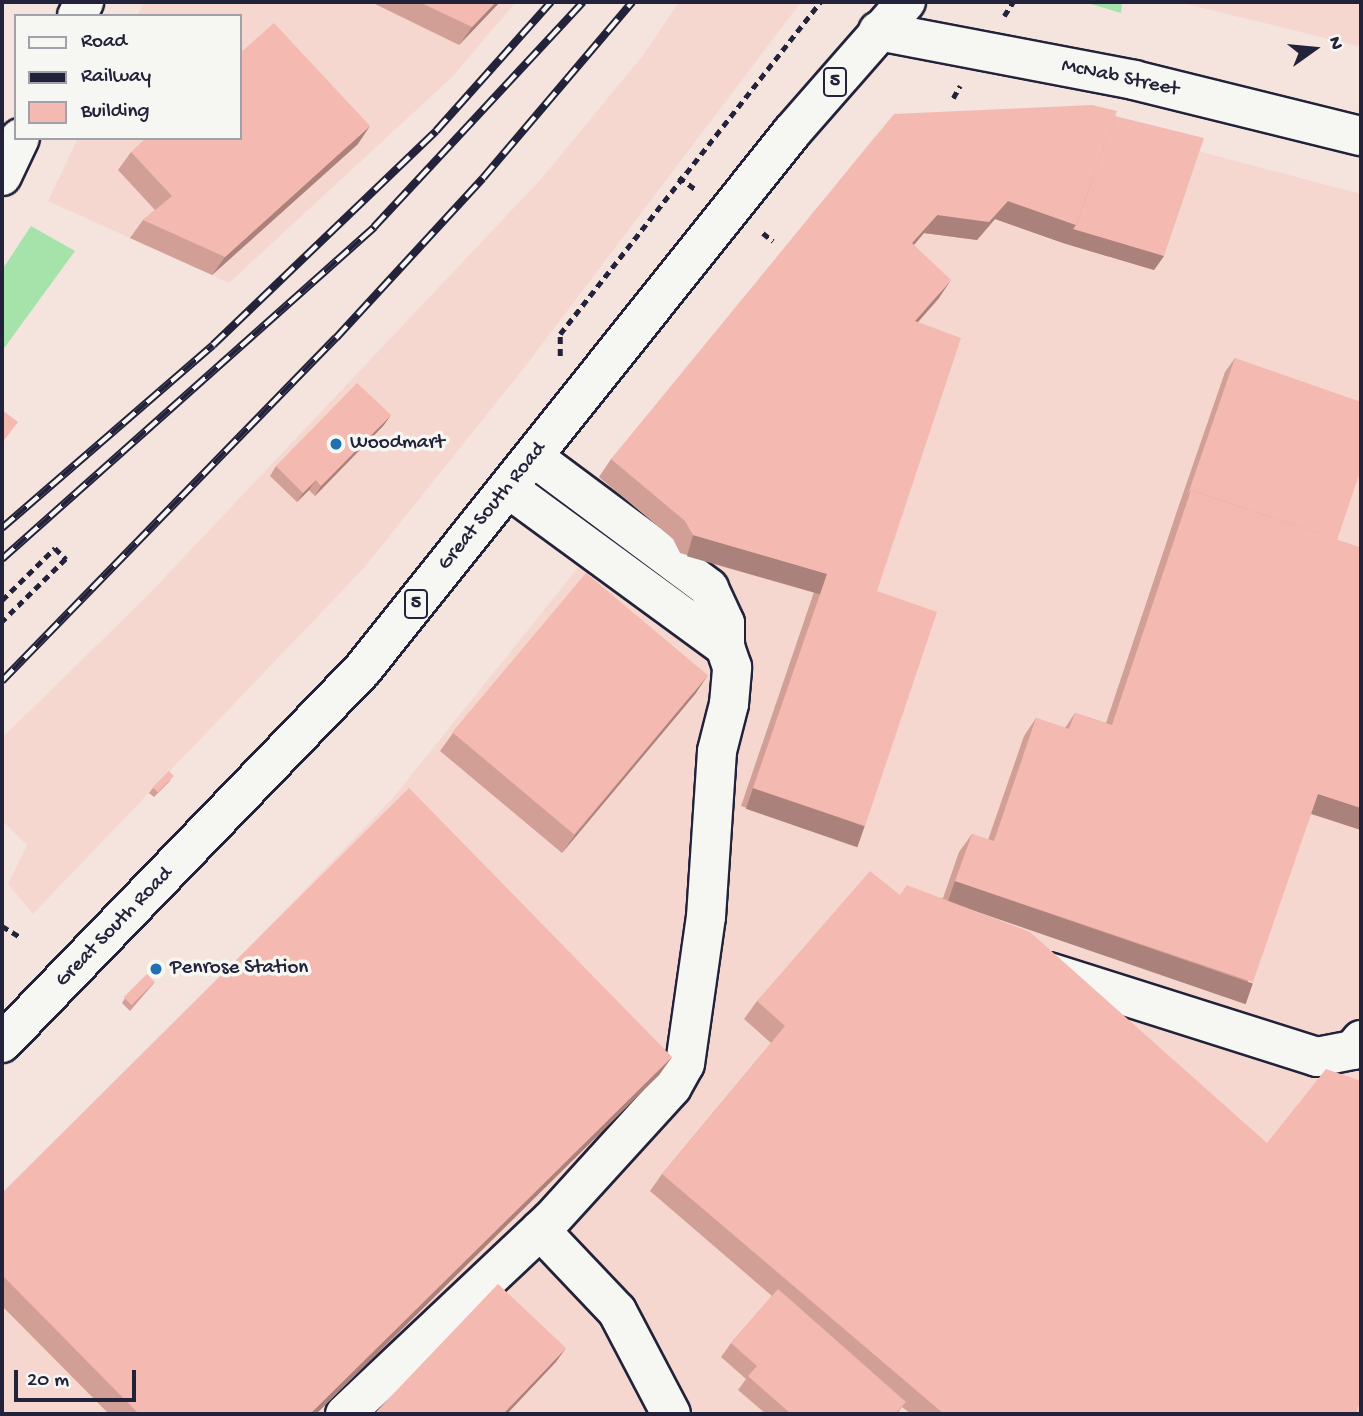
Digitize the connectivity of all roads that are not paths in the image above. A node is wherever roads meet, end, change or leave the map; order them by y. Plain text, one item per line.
1 (896, 10) edge
2 (1361, 136) edge
3 (19, 140) edge
4 (2, 176) edge
5 (533, 457) junction
6 (509, 489) junction
7 (725, 647) junction
8 (1049, 972) edge
9 (1361, 1040) edge
10 (2, 1043) edge
11 (540, 1230) junction
12 (345, 1414) edge
13 (671, 1414) edge

1 - 2 main road, McNab Street
1 - 5 main road, Great South Road / 5
3 - 4 main road
5 - 6 main road, Great South Road / 5
5 - 7 main road
6 - 7 main road
6 - 10 main road, Great South Road / 5
7 - 11 main road
8 - 9 main road
11 - 12 main road
11 - 13 main road

